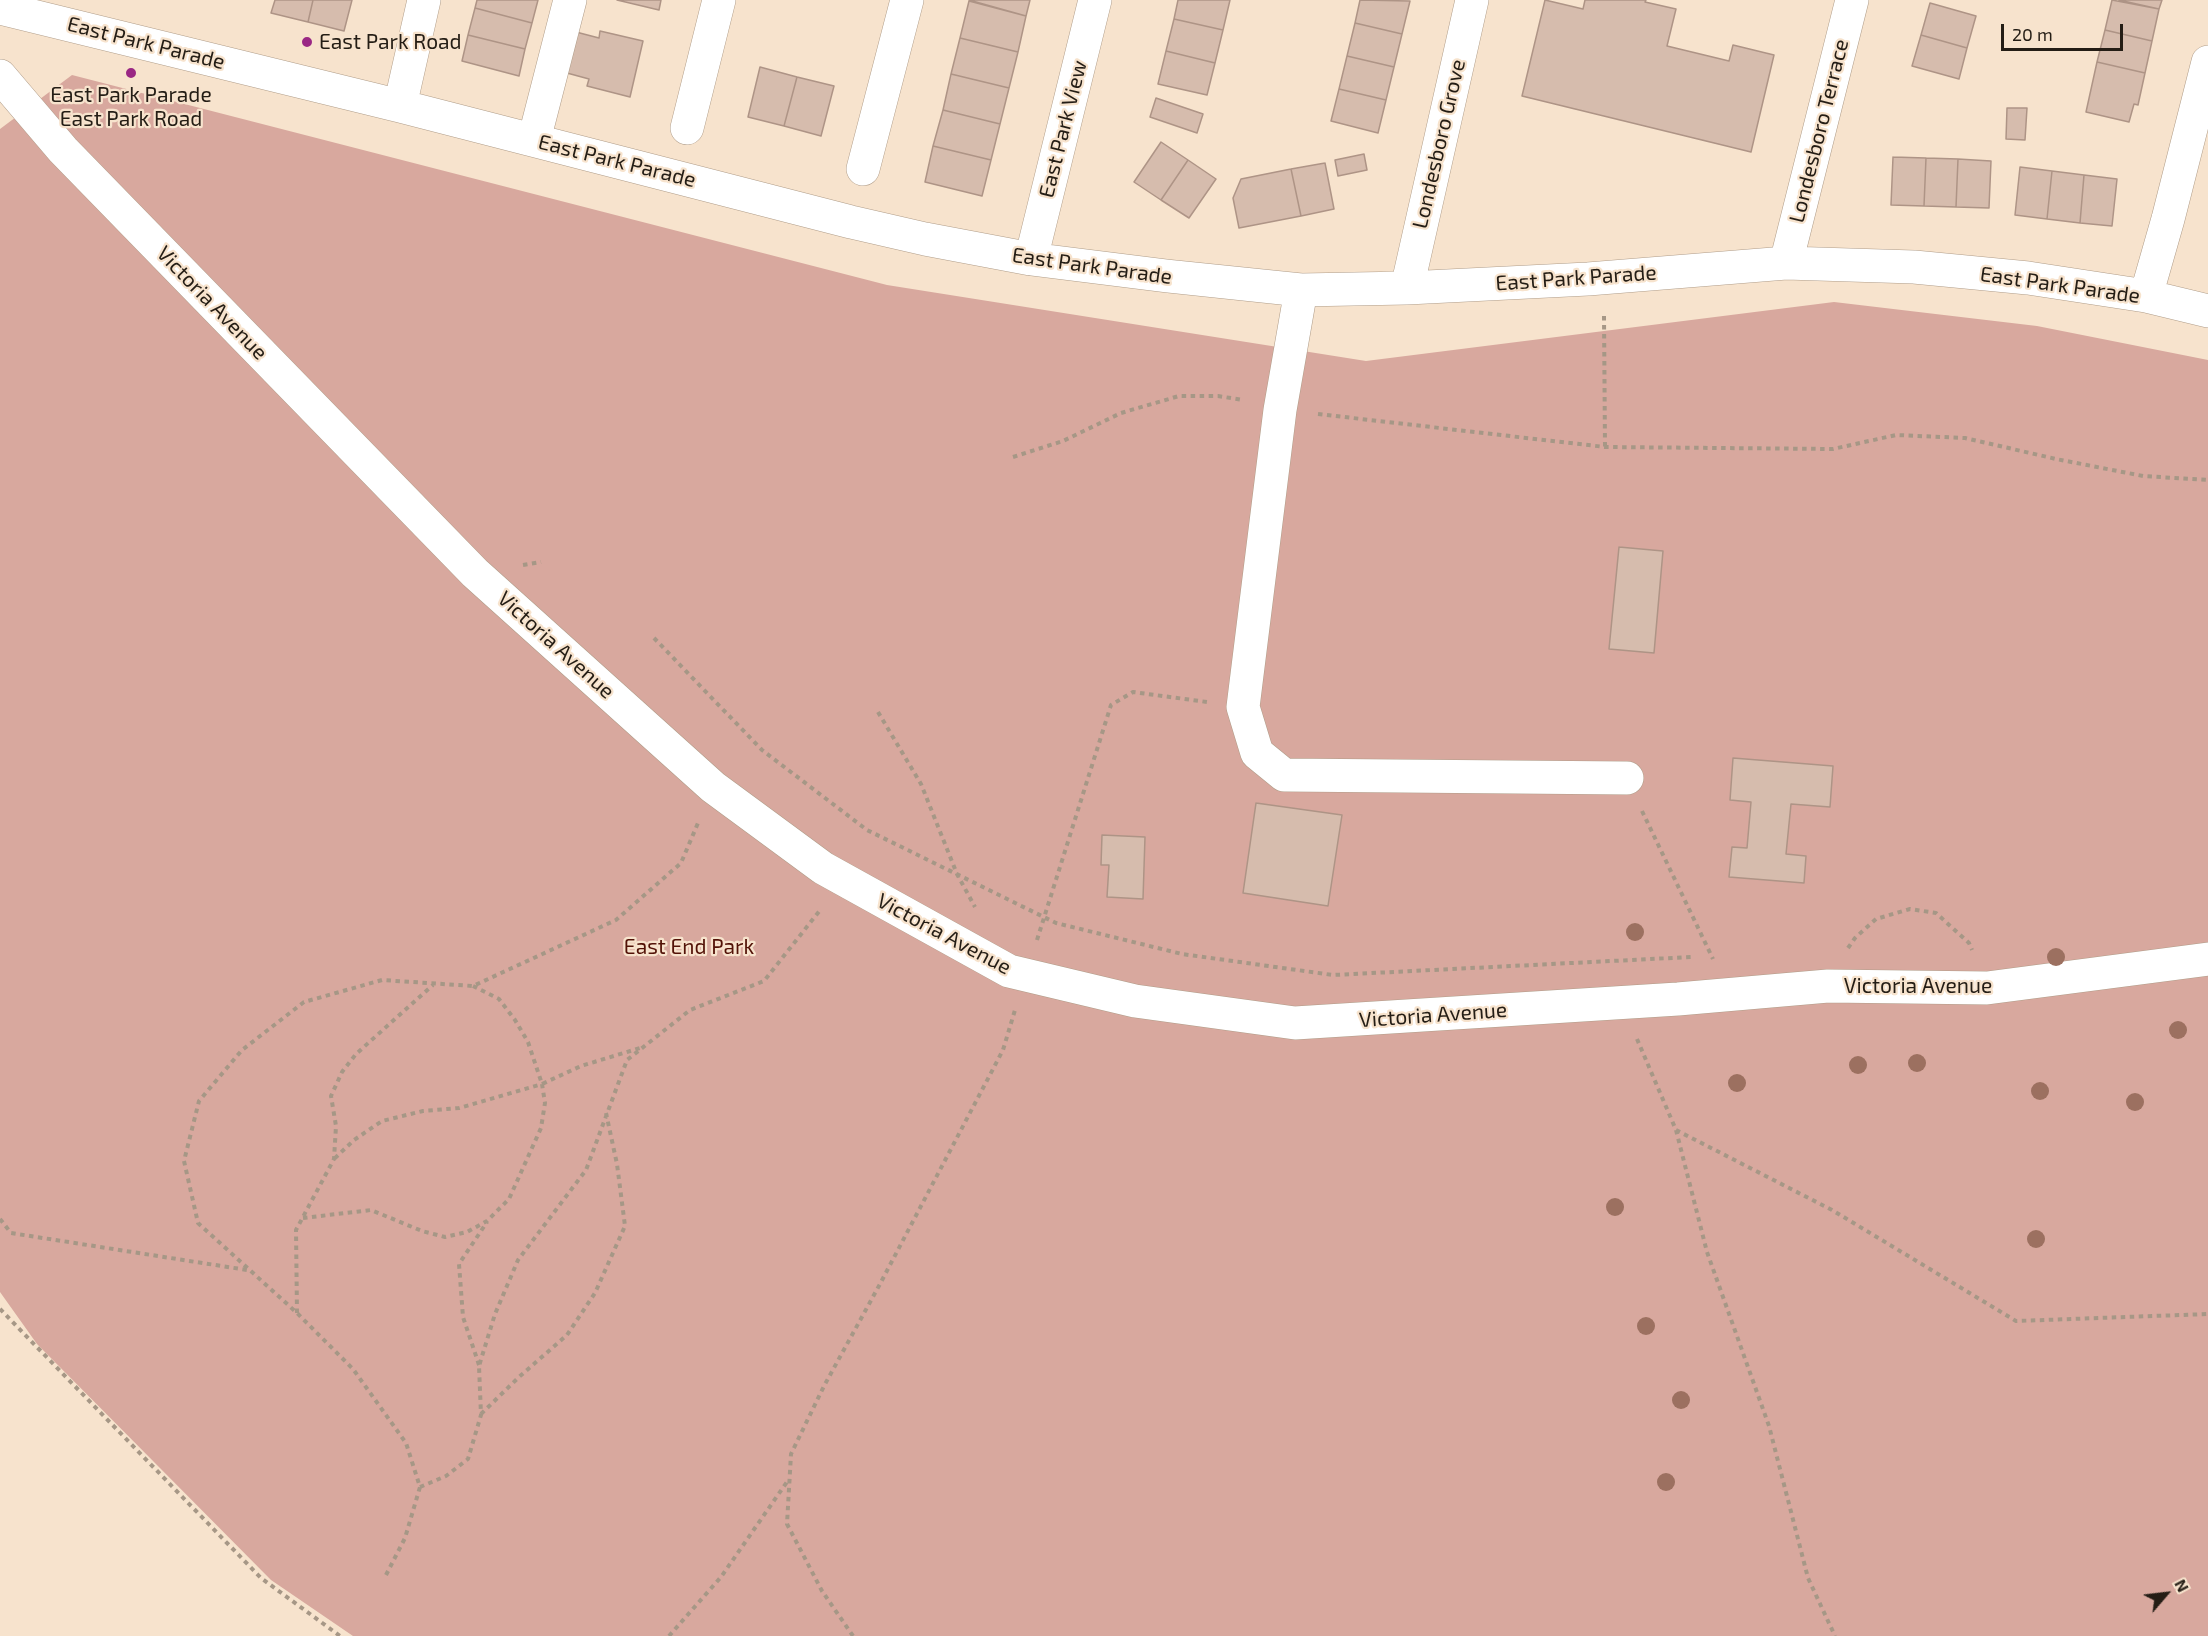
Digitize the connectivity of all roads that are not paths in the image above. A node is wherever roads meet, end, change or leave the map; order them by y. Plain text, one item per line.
1 (424, 0) edge
2 (570, 0) edge
3 (719, 0) edge
4 (907, 0) edge
5 (1095, 0) edge
6 (1472, 0) edge
7 (1852, 0) edge
8 (0, 8) edge
9 (2208, 62) edge
10 (0, 76) edge
11 (400, 106) junction
12 (687, 128) dead end
13 (534, 141) junction
14 (863, 170) dead end
15 (1031, 259) junction
16 (1786, 263) junction
17 (1407, 288) junction
18 (1301, 290) junction
19 (2146, 296) junction
20 (2208, 311) edge
21 (1626, 778) road end
22 (2208, 959) edge

1 - 11 street
2 - 13 street
3 - 12 street
4 - 14 street
5 - 15 street, East Park View
6 - 17 street, Londesboro Grove
7 - 16 street, Londesboro Terrace
8 - 11 street, East Park Parade
9 - 19 street
10 - 22 street, Victoria Avenue
11 - 13 street, East Park Parade
13 - 15 street, East Park Parade
15 - 18 street, East Park Parade
16 - 17 street, East Park Parade
16 - 19 street, East Park Parade
17 - 18 street, East Park Parade
18 - 21 street
19 - 20 street, East Park Parade

